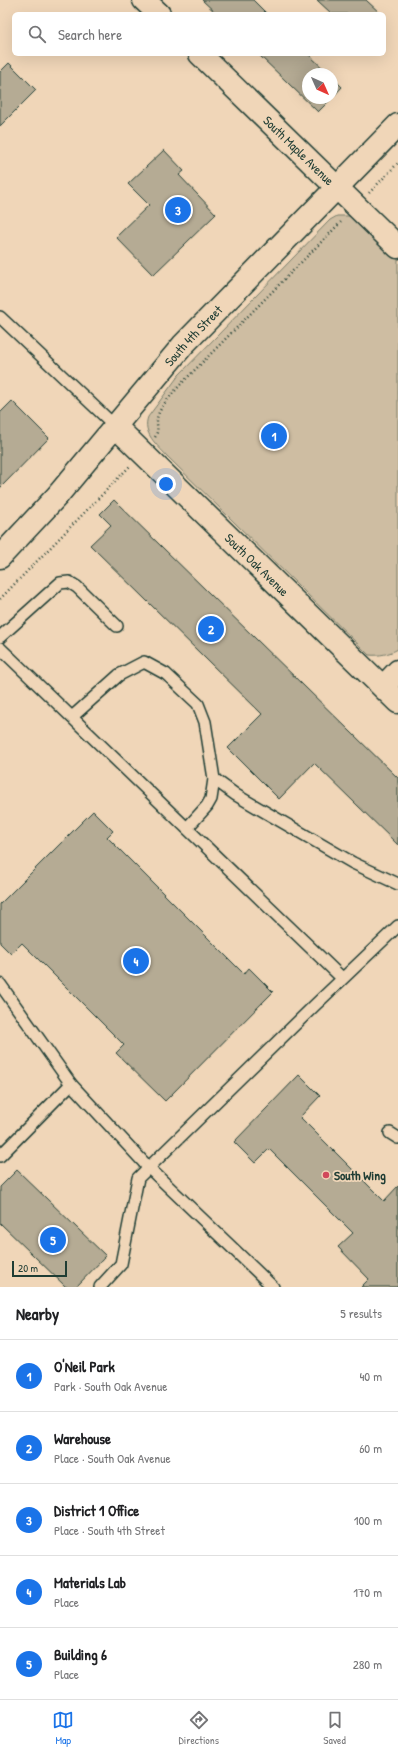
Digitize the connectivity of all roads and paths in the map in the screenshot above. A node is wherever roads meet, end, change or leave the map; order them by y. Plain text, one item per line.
1 (144, 0) edge
2 (157, 12) edge
3 (202, 56) edge
4 (398, 125) edge
5 (398, 163) edge
6 (337, 188) junction
7 (367, 195) dead end
8 (344, 219) dead end
9 (398, 247) edge
10 (0, 317) edge
11 (116, 427) junction
12 (153, 439) dead end
13 (132, 464) dead end
14 (0, 557) edge
15 (0, 599) edge
16 (117, 626) dead end
17 (0, 637) edge
18 (0, 648) edge
19 (398, 671) edge
20 (390, 694) edge
21 (72, 717) junction
22 (214, 779) junction
23 (186, 828) junction
24 (398, 884) edge
25 (398, 926) edge
26 (342, 978) junction
27 (0, 984) edge
28 (71, 1084) junction
29 (0, 1156) edge
30 (148, 1167) junction
31 (100, 1287) edge
32 (273, 1287) edge

1 - 2 street
3 - 6 street, South Maple Avenue
4 - 6 street, South 4th Street
5 - 7 path
6 - 9 street, South Maple Avenue
6 - 11 street, South 4th Street
8 - 12 path
10 - 11 lane
11 - 14 street, South 4th Street
11 - 20 street, South Oak Avenue
13 - 15 path
16 - 17 lane
18 - 21 lane
19 - 20 street
21 - 22 lane
21 - 23 lane
22 - 23 lane
22 - 24 lane
23 - 26 lane
25 - 26 lane
26 - 30 lane
27 - 28 lane
28 - 29 lane
28 - 30 lane
30 - 31 lane
30 - 32 lane

